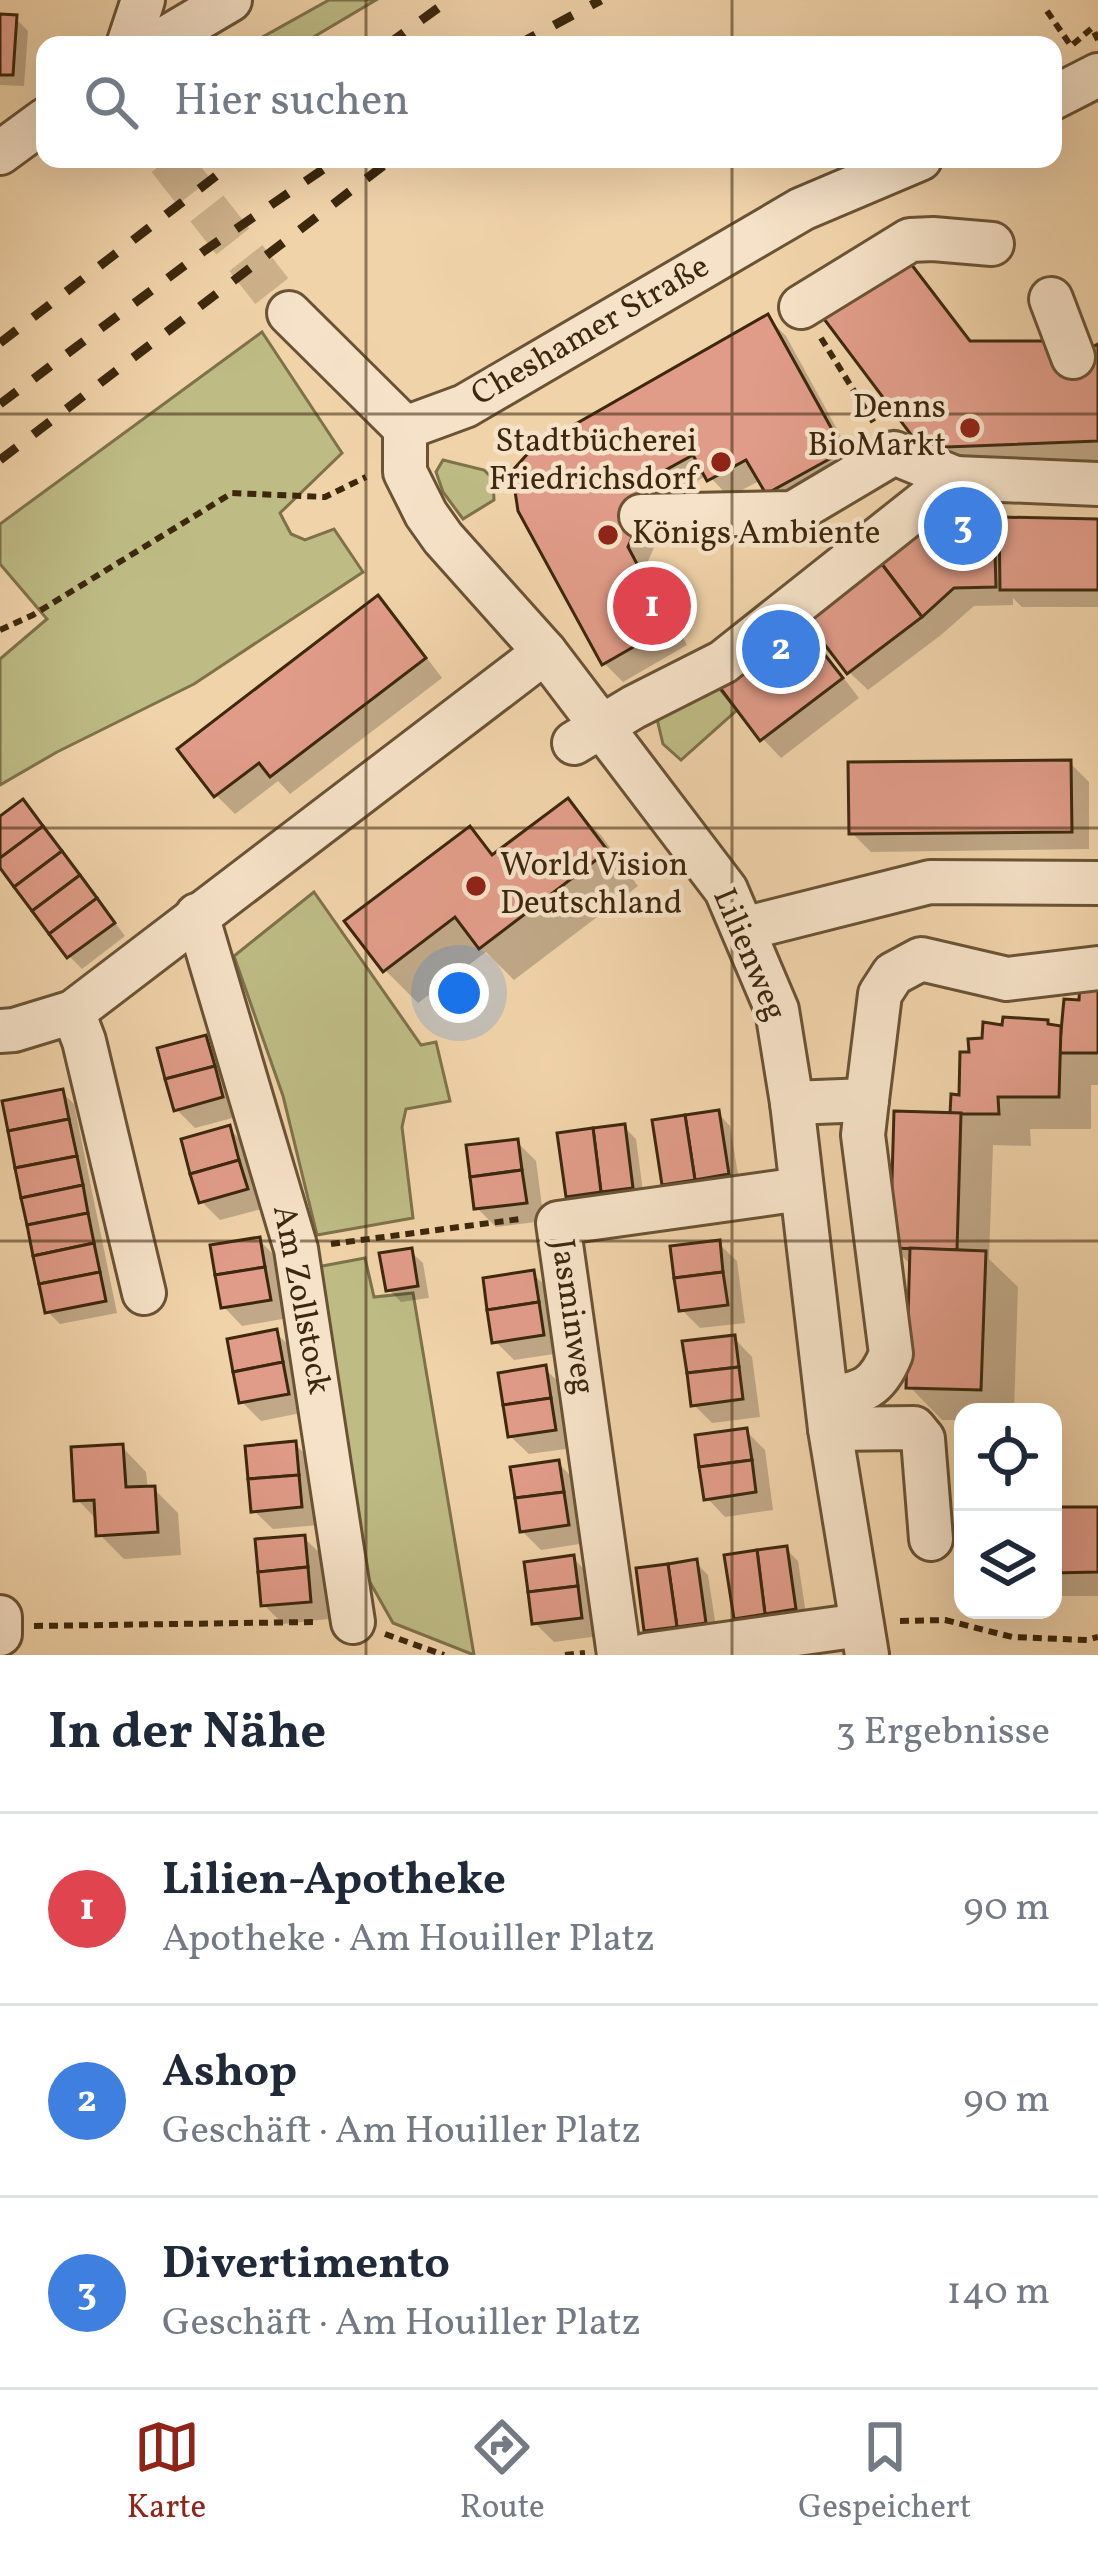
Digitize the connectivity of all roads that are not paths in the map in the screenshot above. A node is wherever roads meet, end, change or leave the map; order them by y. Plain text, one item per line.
1 (143, 0) edge
2 (230, 0) edge
3 (131, 36) edge
4 (169, 36) edge
5 (1098, 75) edge
6 (1062, 93) edge
7 (36, 127) edge
8 (0, 153) edge
9 (899, 168) edge
10 (992, 244) dead end
11 (1051, 299) dead end
12 (801, 307) dead end
13 (289, 314) tunnel mouth
14 (1073, 357) dead end
15 (405, 428) junction
16 (955, 478) junction
17 (1093, 480) edge
18 (641, 516) dead end
19 (544, 652) junction
20 (587, 735) junction
21 (1098, 883) edge
22 (197, 916) junction
23 (743, 929) junction
24 (1098, 968) edge
25 (73, 1012) junction
26 (0, 1031) edge
27 (867, 1100) junction
28 (792, 1103) junction
29 (801, 1189) junction
30 (144, 1293) dead end
31 (829, 1414) junction
32 (932, 1539) dead end
33 (0, 1617) edge
34 (353, 1622) road end
35 (0, 1630) edge
36 (864, 1640) edge
37 (619, 1655) edge
38 (646, 1655) edge

1 - 3 street
2 - 4 street
5 - 6 street
7 - 8 street
9 - 15 street, Cheshamer Straße
10 - 12 street
11 - 14 street
13 - 15 street
15 - 19 street, Lilienweg
16 - 17 street
16 - 18 street
16 - 20 street
19 - 20 street, Lilienweg
19 - 22 street
20 - 23 street, Lilienweg
21 - 23 street
22 - 25 street
22 - 34 street, Am Zollstock
23 - 28 street, Lilienweg
24 - 27 street
25 - 26 street
25 - 30 street
27 - 28 street
27 - 31 street
28 - 29 street, Lilienweg
29 - 31 street, Lilienweg
29 - 37 street, Jasminweg
31 - 32 street
31 - 36 street, Lilienweg
33 - 35 street
36 - 38 street

